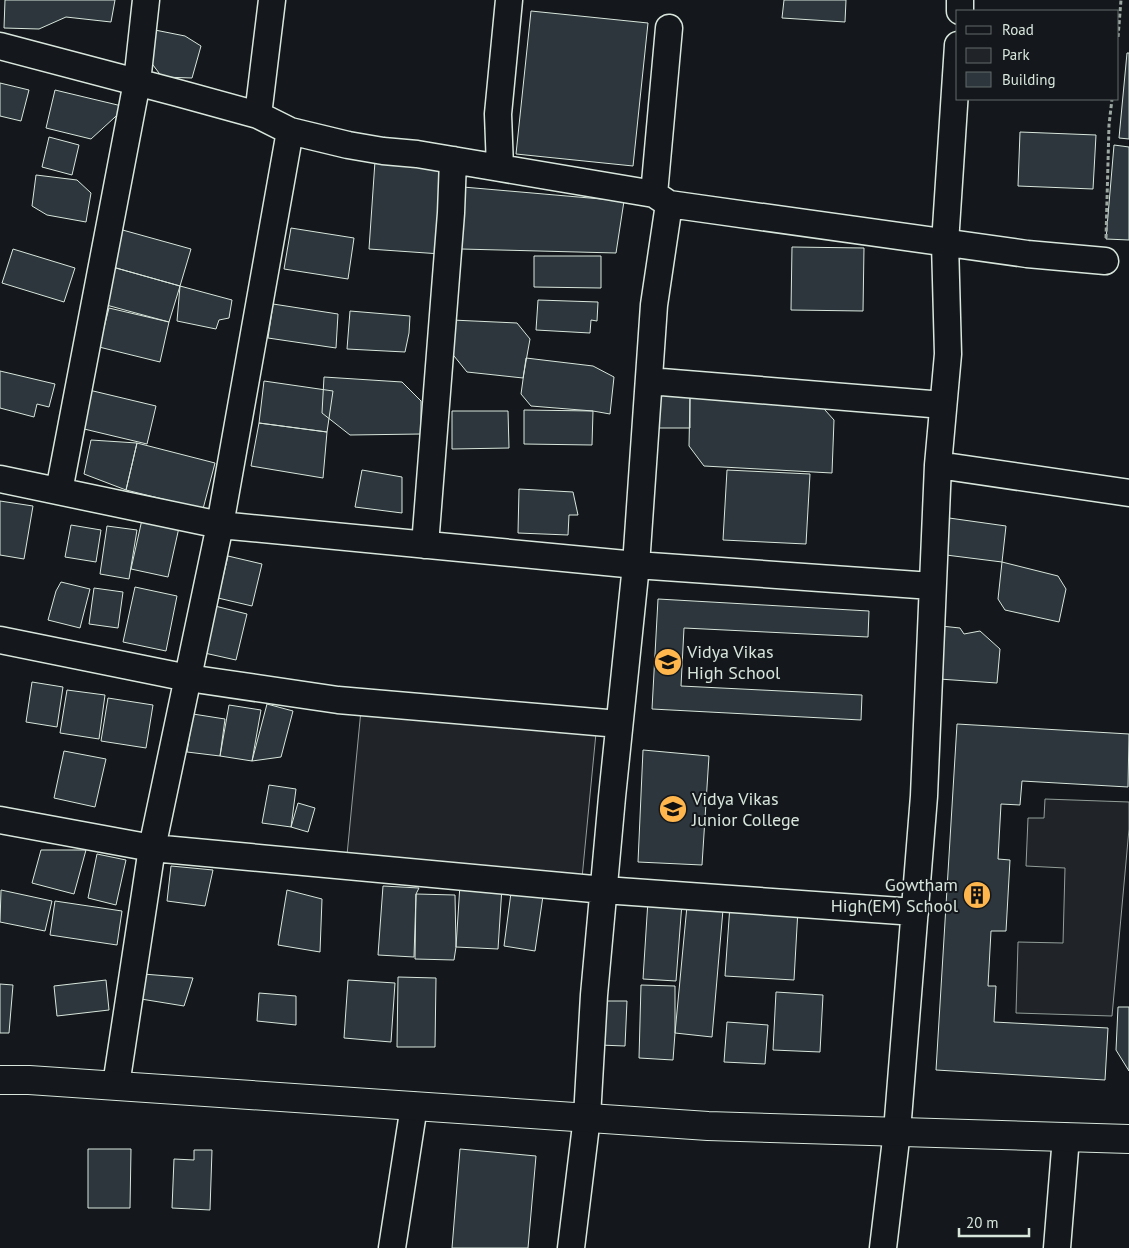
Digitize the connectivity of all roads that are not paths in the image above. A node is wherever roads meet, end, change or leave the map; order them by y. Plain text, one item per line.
1 (146, 0) edge
2 (272, 0) edge
3 (509, 0) edge
4 (669, 28) dead end
5 (0, 46) edge
6 (956, 75) edge
7 (137, 82) junction
8 (258, 115) junction
9 (290, 131) junction
10 (453, 160) junction
11 (500, 168) junction
12 (662, 199) junction
13 (945, 242) junction
14 (1105, 261) road end
15 (649, 381) junction
16 (943, 405) junction
17 (938, 465) junction
18 (0, 479) edge
19 (59, 491) junction
20 (1129, 493) edge
21 (220, 525) junction
22 (425, 545) junction
23 (636, 565) junction
24 (932, 586) junction
25 (0, 640) edge
26 (188, 678) junction
27 (619, 724) junction
28 (0, 820) edge
29 (152, 848) junction
30 (604, 890) junction
31 (914, 912) junction
32 (0, 1080) edge
33 (116, 1086) junction
34 (414, 1106) junction
35 (587, 1117) junction
36 (897, 1131) junction
37 (1066, 1137) junction
38 (1129, 1139) edge
39 (392, 1248) edge
40 (571, 1248) edge
41 (883, 1248) edge
42 (1057, 1248) edge

1 - 7 street
2 - 8 street
3 - 11 street
4 - 12 street
5 - 7 street
6 - 13 street
7 - 8 street
7 - 19 street
8 - 9 street
9 - 10 street
9 - 21 street
10 - 11 street
10 - 22 street
11 - 12 street
12 - 13 street
12 - 15 street
13 - 14 street
13 - 16 street
15 - 16 street
15 - 23 street
16 - 17 street
17 - 20 street
17 - 24 street
18 - 19 street
19 - 21 street
21 - 22 street
21 - 26 street
22 - 23 street
23 - 24 street
23 - 27 street
24 - 31 street
25 - 26 street
26 - 27 street
26 - 29 street
27 - 30 street
28 - 29 street
29 - 30 street
29 - 33 street
30 - 31 street
30 - 35 street
31 - 36 street
32 - 33 main road
33 - 34 main road
34 - 35 main road
34 - 39 street
35 - 36 main road
35 - 40 street
36 - 37 main road
36 - 41 street
37 - 38 main road
37 - 42 street

